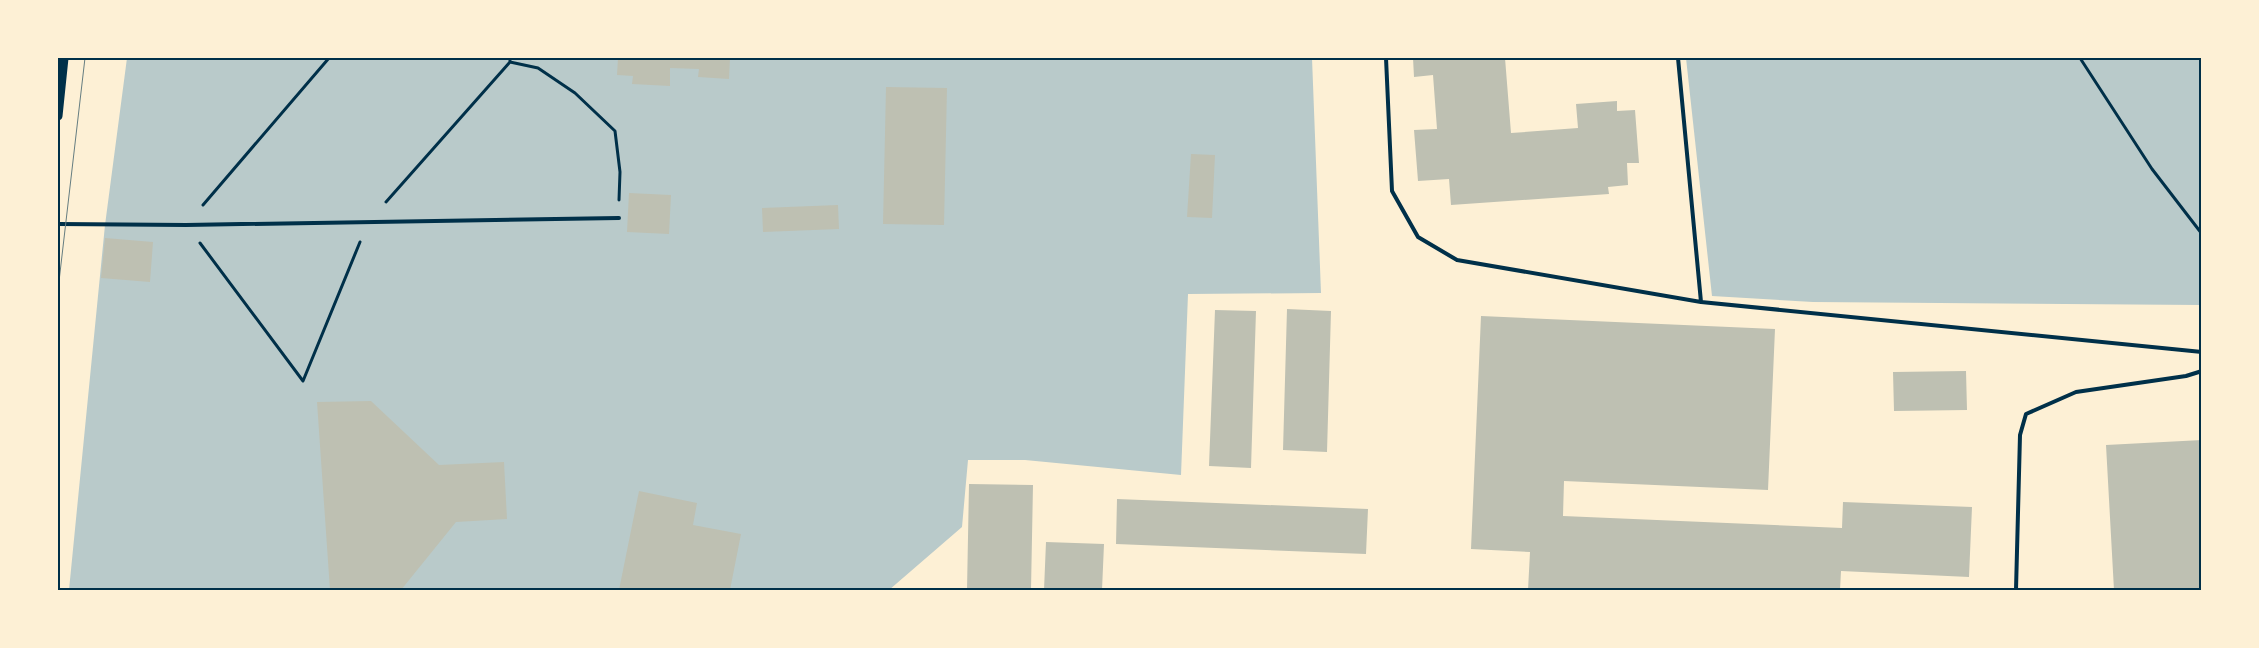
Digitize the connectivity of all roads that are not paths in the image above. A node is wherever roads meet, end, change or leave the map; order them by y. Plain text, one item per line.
1 (64, 58) edge
2 (1386, 58) edge
3 (1678, 58) edge
4 (58, 116) edge
5 (619, 218) road end
6 (58, 224) edge
7 (1701, 302) junction
8 (2202, 352) edge
9 (2202, 371) edge
10 (2016, 590) edge

1 - 4 street
2 - 7 lane
3 - 7 lane
5 - 6 lane
7 - 8 lane
9 - 10 lane

